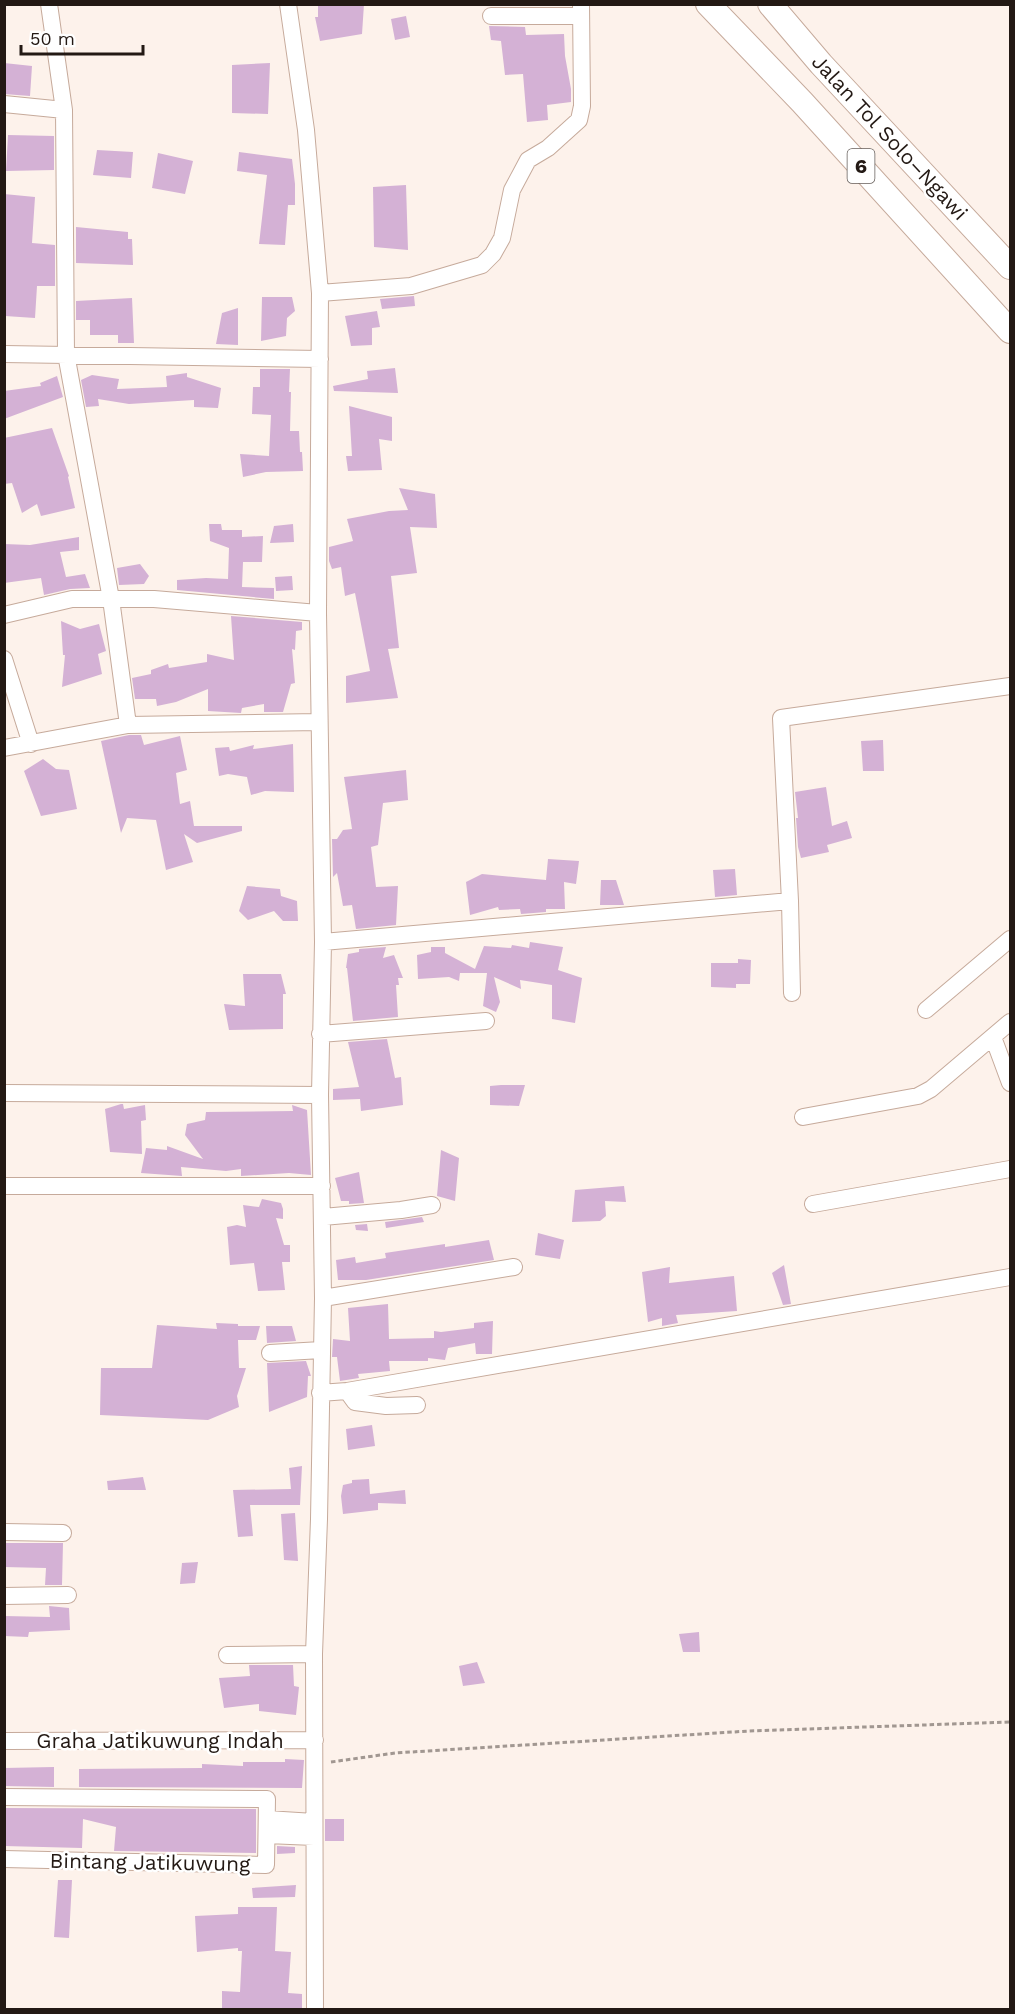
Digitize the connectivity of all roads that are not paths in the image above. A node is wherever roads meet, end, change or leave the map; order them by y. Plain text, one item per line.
1 (49, 4) edge
2 (288, 4) edge
3 (708, 4) edge
4 (770, 4) edge
5 (581, 10) edge
6 (490, 16) dead end
7 (4, 104) edge
8 (64, 110) junction
9 (1011, 267) edge
10 (320, 293) junction
11 (1011, 331) edge
12 (4, 354) edge
13 (66, 354) junction
14 (320, 359) junction
15 (111, 598) junction
16 (318, 613) junction
17 (4, 615) edge
18 (4, 659) edge
19 (1011, 686) edge
20 (319, 722) junction
21 (128, 725) junction
22 (31, 744) junction
23 (4, 748) edge
24 (790, 901) junction
25 (1011, 939) edge
26 (322, 942) junction
27 (792, 993) dead end
28 (926, 1010) dead end
29 (486, 1021) dead end
30 (1011, 1022) edge
31 (320, 1034) junction
32 (993, 1037) junction
33 (1011, 1083) edge
34 (4, 1094) edge
35 (320, 1095) junction
36 (803, 1117) dead end
37 (1011, 1169) edge
38 (4, 1186) edge
39 (322, 1186) junction
40 (813, 1204) dead end
41 (432, 1205) dead end
42 (323, 1217) junction
43 (514, 1267) dead end
44 (1011, 1277) edge
45 (323, 1298) junction
46 (321, 1350) junction
47 (270, 1353) dead end
48 (347, 1391) junction
49 (320, 1393) junction
50 (417, 1405) dead end
51 (4, 1532) edge
52 (63, 1533) dead end
53 (68, 1594) dead end
54 (4, 1596) edge
55 (314, 1654) junction
56 (227, 1655) dead end
57 (315, 1740) junction
58 (4, 1741) edge
59 (4, 1797) edge
60 (267, 1827) junction
61 (314, 1829) junction
62 (4, 1859) edge
63 (315, 2010) edge

1 - 8 street
2 - 10 street
3 - 11 highway, Jalan Tol Solo–Ngawi / 6
4 - 9 highway, Jalan Tol Solo–Ngawi / 6
5 - 6 street
5 - 10 street
7 - 8 street
8 - 13 street
10 - 14 street
12 - 13 street
13 - 14 street
13 - 15 street
14 - 16 street
15 - 16 street
15 - 17 street
15 - 21 street
16 - 20 street
18 - 22 street
19 - 24 street
20 - 21 street
20 - 26 street
21 - 22 street
22 - 23 street
24 - 26 street
24 - 27 street
25 - 28 street
26 - 31 street
29 - 31 street
30 - 32 street
31 - 35 street
32 - 33 street
32 - 36 street
34 - 35 street
35 - 39 street
37 - 40 street
38 - 39 street
39 - 42 street
41 - 42 street
42 - 45 street
43 - 45 street
44 - 48 street
45 - 46 street
46 - 47 street
46 - 49 street
48 - 49 street
48 - 50 street
49 - 55 street
51 - 52 street
53 - 54 street
55 - 56 street
55 - 57 street
57 - 58 street, Graha Jatikuwung Indah
57 - 61 street
59 - 60 street
60 - 61 street
60 - 62 street, Bintang Jatikuwung
61 - 63 street

